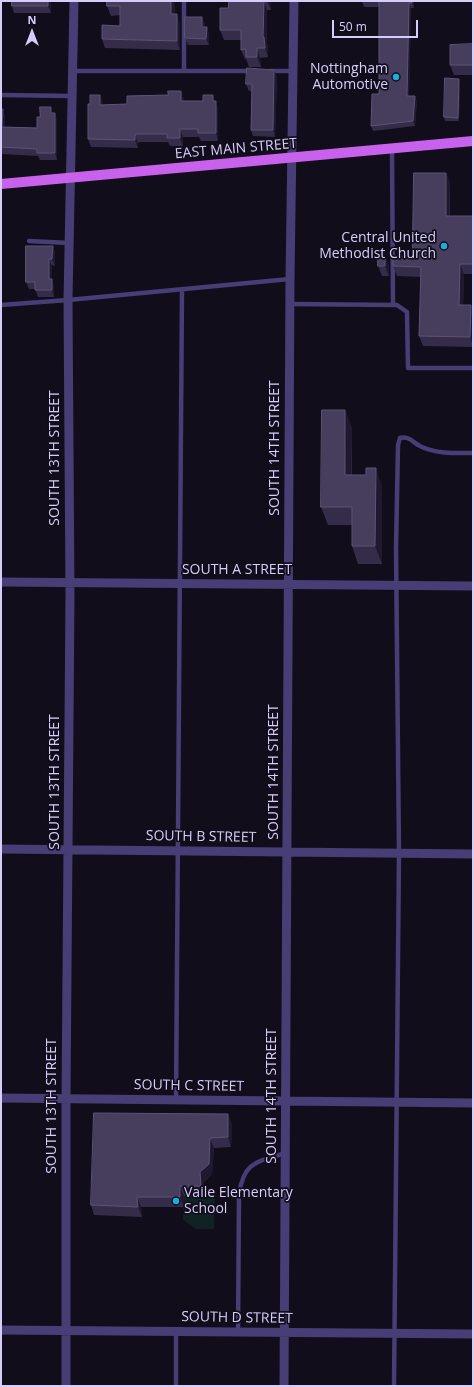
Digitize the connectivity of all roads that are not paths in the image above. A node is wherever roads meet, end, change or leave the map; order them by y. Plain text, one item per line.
1 (74, 1) edge
2 (184, 1) edge
3 (294, 1) edge
4 (73, 71) junction
5 (254, 71) edge
6 (262, 71) edge
7 (293, 71) junction
8 (184, 72) junction
9 (1, 95) edge
10 (73, 96) junction
11 (473, 141) edge
12 (392, 149) junction
13 (291, 158) junction
14 (71, 178) junction
15 (1, 184) edge
16 (29, 241) dead end
17 (69, 243) junction
18 (290, 279) junction
19 (182, 289) junction
20 (68, 300) junction
21 (289, 304) junction
22 (1, 305) edge
23 (393, 305) junction
24 (473, 368) edge
25 (473, 453) edge
26 (1, 582) edge
27 (70, 583) junction
28 (180, 584) junction
29 (289, 584) junction
30 (397, 586) junction
31 (473, 586) edge
32 (1, 849) edge
33 (68, 849) junction
34 (177, 851) junction
35 (287, 853) junction
36 (399, 853) junction
37 (473, 854) edge
38 (1, 1098) edge
39 (66, 1099) junction
40 (176, 1100) junction
41 (286, 1102) junction
42 (396, 1103) junction
43 (473, 1103) edge
44 (286, 1153) junction
45 (1, 1330) edge
46 (66, 1330) junction
47 (176, 1332) junction
48 (238, 1332) junction
49 (285, 1332) junction
50 (394, 1333) junction
51 (473, 1334) edge
52 (66, 1386) edge
53 (176, 1386) edge
54 (284, 1386) edge
55 (394, 1386) edge

1 - 4 street, SOUTH 13TH STREET
2 - 8 lane
3 - 7 street, SOUTH 14TH STREET
4 - 8 lane
4 - 10 street, SOUTH 13TH STREET
5 - 8 lane
6 - 7 lane
7 - 13 street, SOUTH 14TH STREET
9 - 10 lane
10 - 14 street, SOUTH 13TH STREET
11 - 12 main road, EAST MAIN STREET
12 - 13 main road, EAST MAIN STREET
12 - 23 lane
13 - 14 main road, EAST MAIN STREET
13 - 18 street, SOUTH 14TH STREET
14 - 15 main road, EAST MAIN STREET
14 - 17 street, SOUTH 13TH STREET
16 - 17 lane
17 - 20 street, SOUTH 13TH STREET
18 - 19 lane
18 - 21 street, SOUTH 14TH STREET
19 - 20 lane
19 - 28 lane
20 - 22 lane
20 - 27 street, SOUTH 13TH STREET
21 - 23 lane
21 - 29 street, SOUTH 14TH STREET
23 - 24 lane
25 - 30 lane
26 - 27 street, SOUTH A STREET
27 - 28 street, SOUTH A STREET
27 - 33 street, SOUTH 13TH STREET
28 - 29 street, SOUTH A STREET
28 - 34 lane
29 - 30 street, SOUTH A STREET
29 - 35 street, SOUTH 14TH STREET
30 - 31 street, SOUTH A STREET
30 - 36 lane
32 - 33 street, SOUTH B STREET
33 - 34 street, SOUTH B STREET
33 - 39 street, SOUTH 13TH STREET
34 - 35 street, SOUTH B STREET
34 - 40 lane
35 - 36 street, SOUTH B STREET
35 - 41 street, SOUTH 14TH STREET
36 - 37 street, SOUTH B STREET
36 - 42 lane
38 - 39 street, SOUTH C STREET
39 - 40 street, SOUTH C STREET
39 - 46 street, SOUTH 13TH STREET
40 - 41 street, SOUTH C STREET
41 - 42 street, SOUTH C STREET
41 - 44 street, SOUTH 14TH STREET
42 - 43 street, SOUTH C STREET
42 - 50 lane
44 - 48 lane
44 - 49 street, SOUTH 14TH STREET
45 - 46 street, SOUTH D STREET
46 - 47 street, SOUTH D STREET
46 - 52 street, SOUTH 13TH STREET
47 - 48 street, SOUTH D STREET
47 - 53 lane
48 - 49 street, SOUTH D STREET
49 - 50 street, SOUTH D STREET
49 - 54 street, SOUTH 14TH STREET
50 - 51 street, SOUTH D STREET
50 - 55 lane

